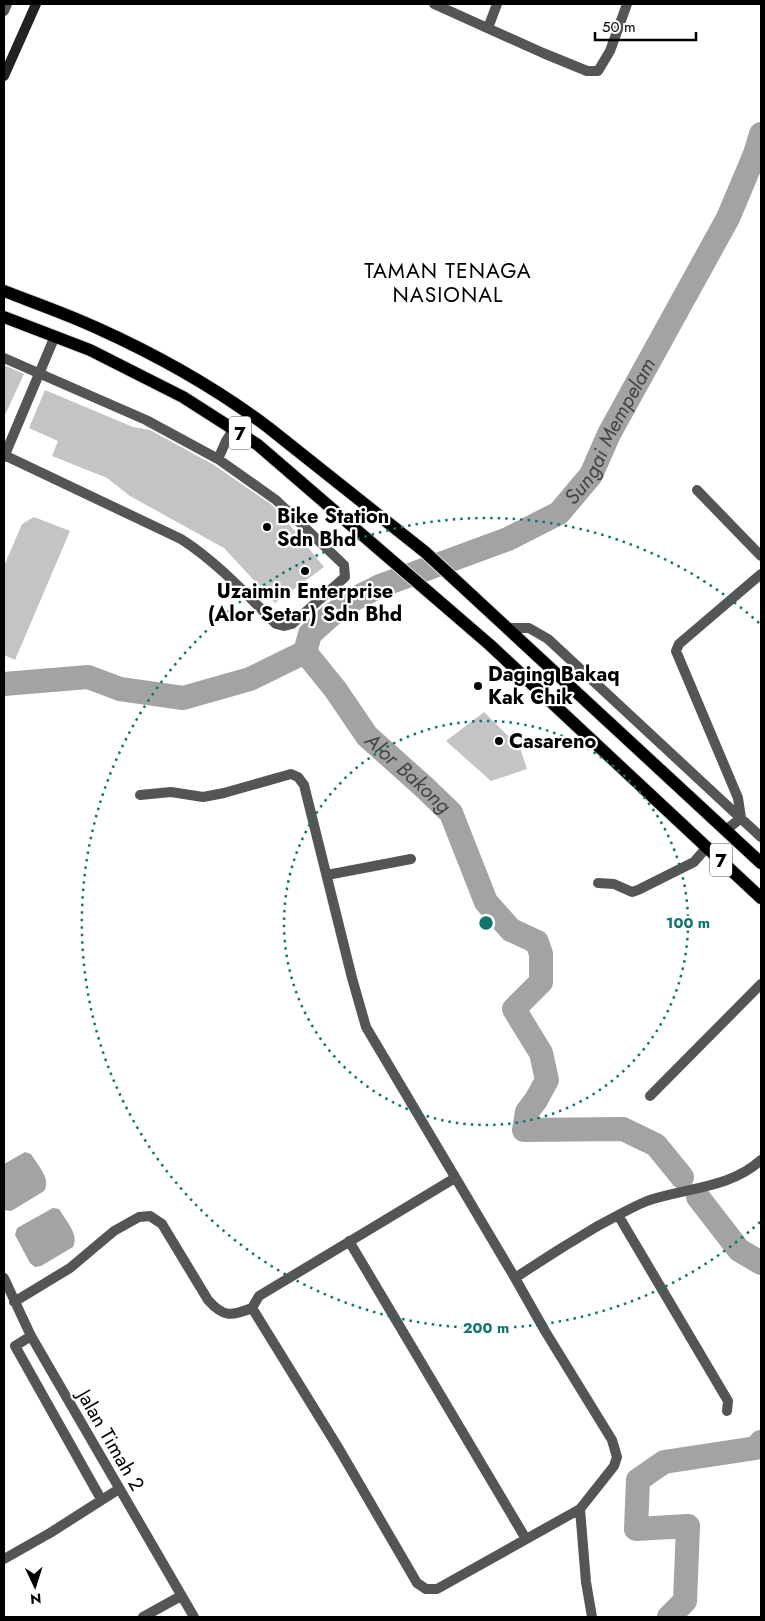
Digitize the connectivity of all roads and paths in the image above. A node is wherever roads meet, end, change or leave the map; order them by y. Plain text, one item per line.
1 (7, 4) edge
2 (36, 4) edge
3 (434, 4) edge
4 (497, 4) edge
5 (628, 4) edge
6 (4, 11) edge
7 (488, 28) junction
8 (4, 76) edge
9 (4, 292) edge
10 (4, 317) edge
11 (55, 336) junction
12 (4, 358) edge
13 (39, 374) junction
14 (234, 428) junction
15 (4, 456) edge
16 (218, 459) junction
17 (697, 490) dead end
18 (761, 556) edge
19 (761, 574) edge
20 (507, 628) junction
21 (140, 795) dead end
22 (741, 818) junction
23 (726, 830) junction
24 (761, 837) edge
25 (707, 847) junction
26 (411, 858) dead end
27 (761, 863) edge
28 (326, 875) junction
29 (598, 883) dead end
30 (761, 898) edge
31 (761, 984) edge
32 (650, 1096) dead end
33 (761, 1160) edge
34 (455, 1178) junction
35 (618, 1215) junction
36 (349, 1241) junction
37 (4, 1278) edge
38 (515, 1278) junction
39 (14, 1302) junction
40 (252, 1308) junction
41 (31, 1336) junction
42 (727, 1412) dead end
43 (119, 1488) junction
44 (101, 1499) junction
45 (580, 1509) junction
46 (526, 1540) junction
47 (4, 1560) edge
48 (181, 1596) junction
49 (143, 1617) edge
50 (194, 1617) edge
51 (592, 1617) edge

1 - 6 street
2 - 8 street
3 - 7 street
4 - 7 street
5 - 7 street
9 - 20 main road, 7
10 - 11 main road, 7
11 - 13 street
11 - 14 main road, 7
12 - 13 street
13 - 15 street
13 - 16 street
14 - 16 street
14 - 25 main road, 7
15 - 16 street
17 - 18 street
19 - 22 street
20 - 22 street
20 - 23 main road, 7
21 - 28 street
22 - 23 street
22 - 24 street
23 - 27 main road, 7
25 - 29 street
25 - 30 main road, 7
26 - 28 street
28 - 34 street
31 - 32 street
33 - 35 street
34 - 36 street
34 - 38 street
35 - 38 street
35 - 42 street
36 - 40 street
36 - 46 street
37 - 39 street, Jalan Timah 2
38 - 45 street
39 - 40 street
39 - 41 street, Jalan Timah 2
40 - 46 street
41 - 43 street, Jalan Timah 2
41 - 44 street
43 - 44 street
43 - 48 street, Jalan Timah 2
44 - 47 street
45 - 46 street
45 - 51 street
48 - 49 street
48 - 50 street, Jalan Timah 2

